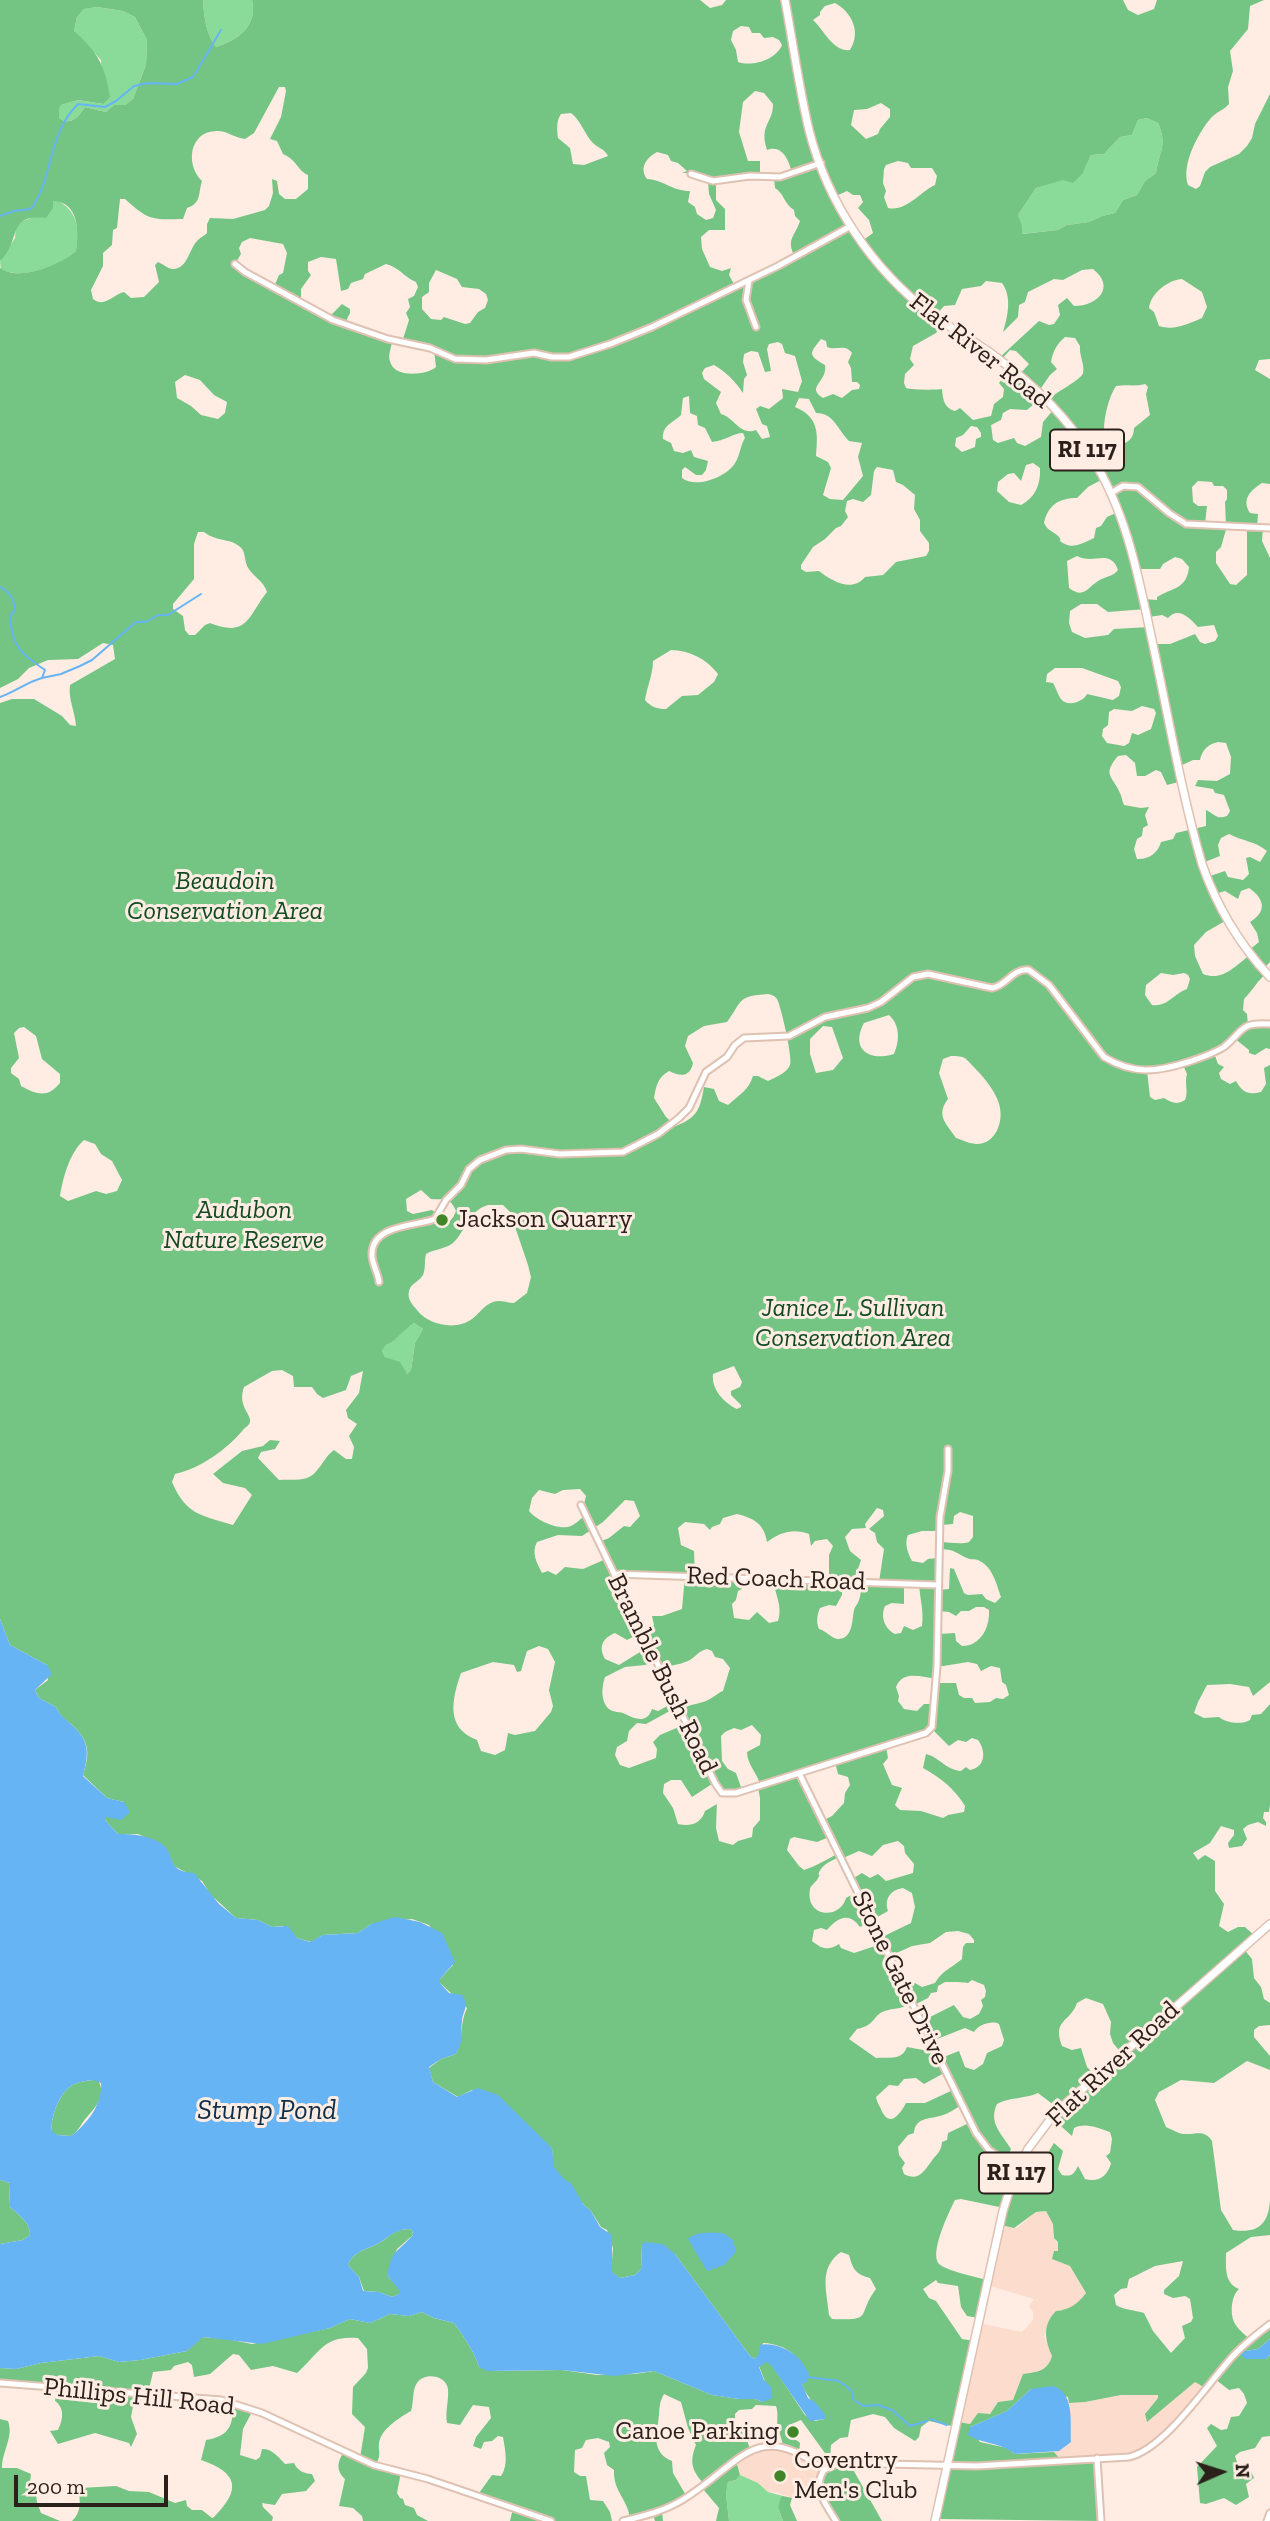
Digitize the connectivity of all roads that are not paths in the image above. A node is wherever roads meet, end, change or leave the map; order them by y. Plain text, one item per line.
1 (785, 0) edge
2 (821, 163) junction
3 (691, 174) dead end
4 (851, 226) junction
5 (235, 264) dead end
6 (749, 280) junction
7 (756, 327) dead end
8 (1111, 493) junction
9 (1270, 528) edge
10 (1270, 976) edge
11 (1270, 1024) edge
12 (379, 1282) dead end
13 (948, 1449) dead end
14 (580, 1505) dead end
15 (614, 1574) junction
16 (938, 1585) junction
17 (799, 1773) junction
18 (1270, 1924) edge
19 (1018, 2170) junction
20 (1270, 2324) edge
21 (0, 2383) edge
22 (1097, 2458) junction
23 (949, 2465) junction
24 (824, 2470) junction
25 (1270, 2513) edge
26 (636, 2519) edge
27 (551, 2521) edge
28 (623, 2521) edge
29 (836, 2521) edge
30 (935, 2521) edge
31 (1101, 2521) edge
32 (1267, 2521) edge

1 - 2 main road, Flat River Road / RI 117
2 - 3 street
2 - 4 main road, Flat River Road / RI 117
4 - 6 street
4 - 8 main road, Flat River Road / RI 117
5 - 6 street
6 - 7 street
8 - 9 street
8 - 10 main road, Flat River Road / RI 117
11 - 12 street
13 - 16 street, Bramble Bush Road
14 - 15 street, Bramble Bush Road
15 - 16 street, Red Coach Road
15 - 17 street, Bramble Bush Road
16 - 17 street, Bramble Bush Road
17 - 19 street, Stone Gate Drive
18 - 19 main road, Flat River Road / RI 117
19 - 23 main road, Flat River Road / RI 117
20 - 22 street
21 - 27 street, Phillips Hill Road
22 - 23 street
22 - 31 street
23 - 24 street
23 - 30 main road, Flat River Road / RI 117
24 - 26 street
24 - 29 street
25 - 32 street
26 - 28 street

